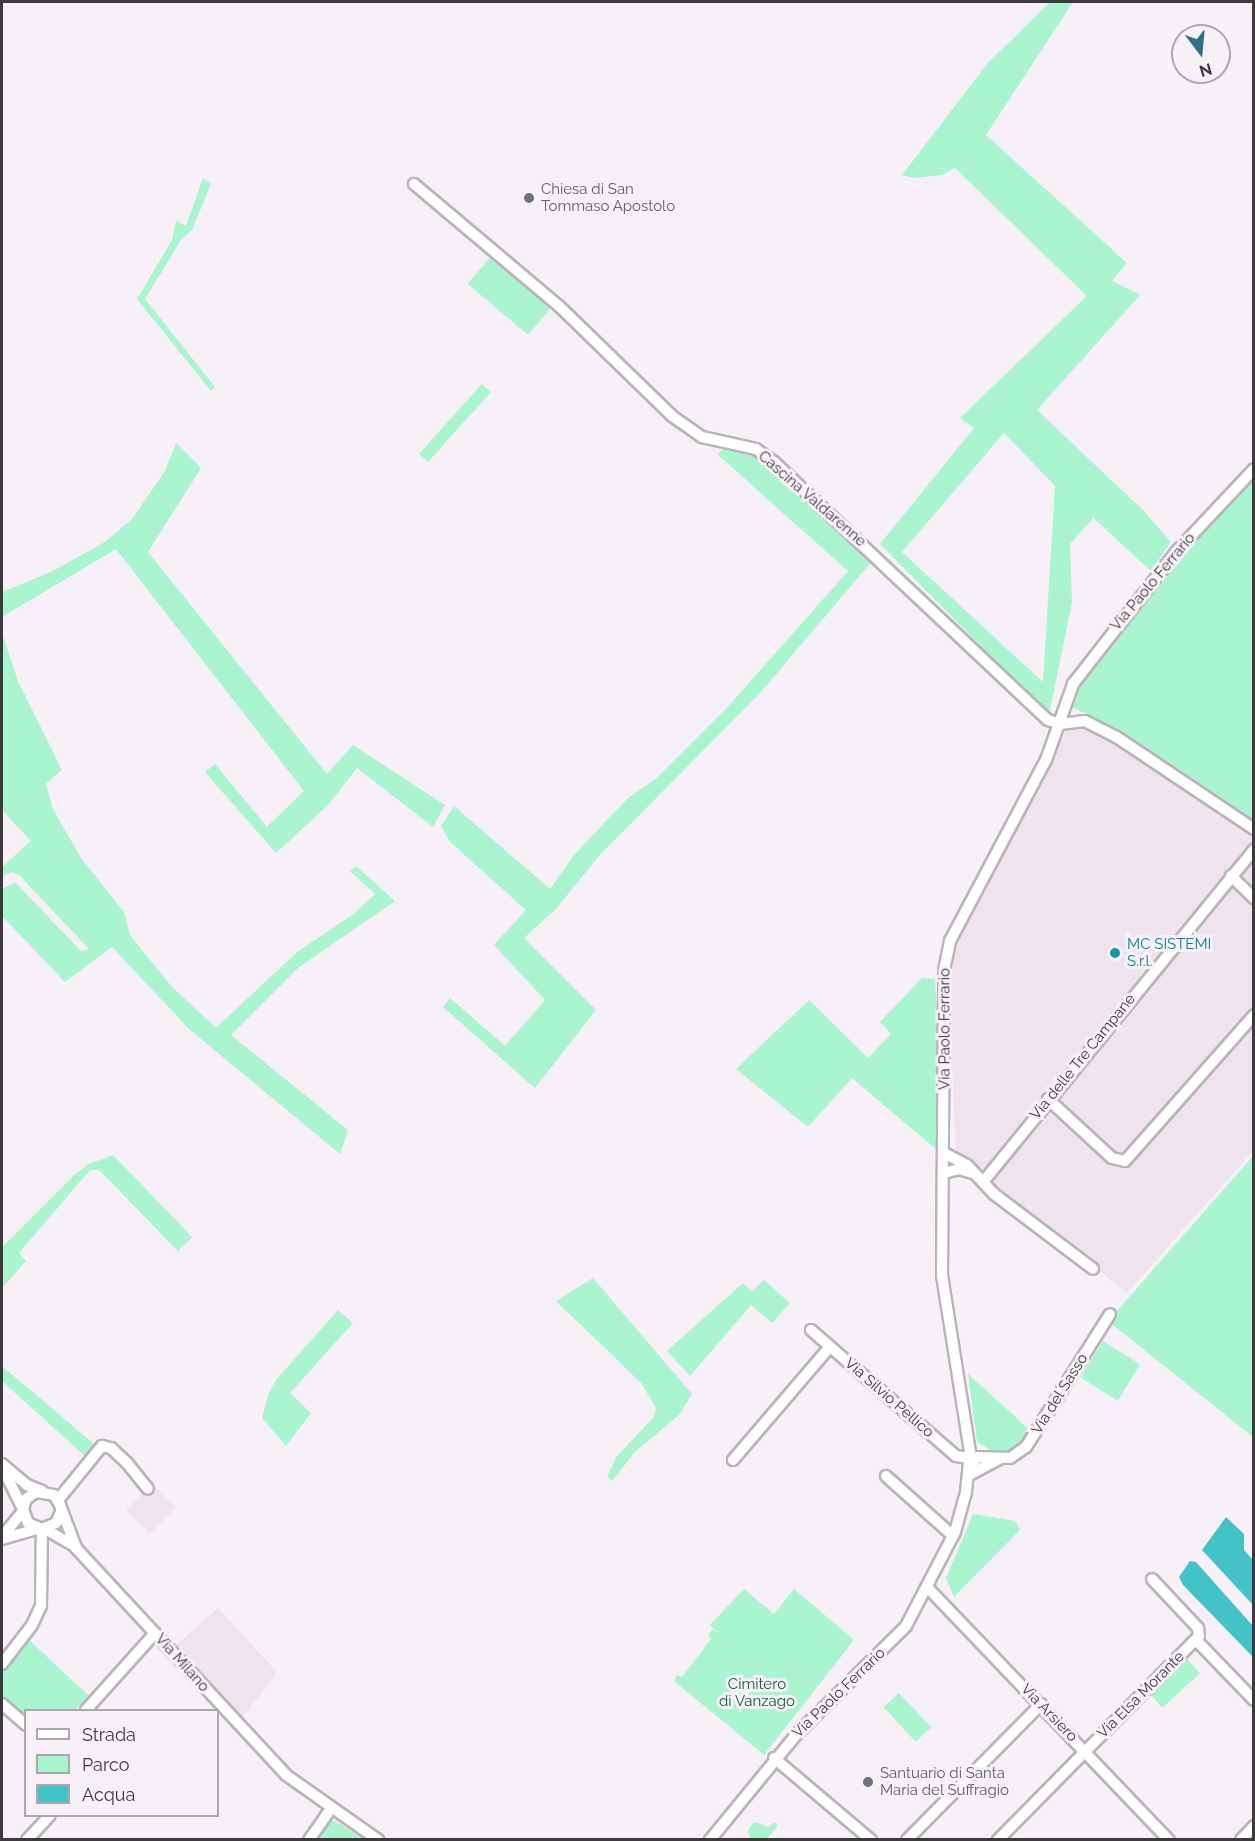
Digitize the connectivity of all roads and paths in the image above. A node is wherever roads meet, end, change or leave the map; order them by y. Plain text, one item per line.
1 (414, 183) dead end
2 (1254, 469) edge
3 (1060, 724) junction
4 (1254, 829) edge
5 (1254, 850) edge
6 (1231, 876) junction
7 (1254, 898) edge
8 (1254, 1016) edge
9 (1048, 1099) junction
10 (944, 1153) junction
11 (944, 1173) junction
12 (974, 1173) junction
13 (983, 1182) junction
14 (1093, 1269) dead end
15 (1110, 1314) dead end
16 (811, 1330) dead end
17 (830, 1347) junction
18 (969, 1438) junction
19 (982, 1455) junction
20 (999, 1459) junction
21 (733, 1460) dead end
22 (2, 1466) edge
23 (971, 1467) junction
24 (886, 1476) dead end
25 (148, 1489) dead end
26 (42, 1491) junction
27 (58, 1500) junction
28 (22, 1510) junction
29 (61, 1512) junction
30 (41, 1529) junction
31 (953, 1536) junction
32 (2, 1538) edge
33 (76, 1548) junction
34 (1152, 1579) dead end
35 (927, 1587) junction
36 (155, 1633) junction
37 (1196, 1640) junction
38 (2, 1664) edge
39 (1254, 1700) edge
40 (2, 1704) edge
41 (1041, 1704) junction
42 (87, 1709) edge
43 (24, 1723) edge
44 (1085, 1750) junction
45 (774, 1758) junction
46 (331, 1808) junction
47 (46, 1817) edge
48 (1254, 1826) edge
49 (27, 1839) edge
50 (309, 1839) edge
51 (378, 1839) edge
52 (710, 1839) edge
53 (871, 1839) edge
54 (908, 1839) edge
55 (998, 1839) edge
56 (1169, 1839) edge
57 (1241, 1839) edge

1 - 3 street, Cascina Valdarenne
2 - 3 street, Via Paolo Ferrario
3 - 4 street
3 - 10 street, Via Paolo Ferrario
5 - 6 street, Via delle Tre Campane
6 - 7 street
6 - 9 street, Via delle Tre Campane
8 - 9 street
9 - 13 street, Via delle Tre Campane
10 - 11 street, Via Paolo Ferrario
10 - 12 street
11 - 12 street
11 - 18 street, Via Paolo Ferrario
12 - 13 street
13 - 14 street
15 - 20 street, Via del Sasso
16 - 17 street, Via Silvio Pellico
17 - 21 street
17 - 23 street, Via Silvio Pellico
18 - 19 street
18 - 23 street, Via Paolo Ferrario
19 - 20 street
19 - 23 street
20 - 23 street, Via del Sasso
22 - 26 street
22 - 28 street
23 - 31 street, Via Paolo Ferrario
24 - 31 street
25 - 27 street
26 - 27 street
26 - 28 street
27 - 29 street
28 - 30 street
28 - 32 street
29 - 30 street
29 - 33 street, Via Milano
30 - 32 street
30 - 33 street, Via Milano
30 - 38 street
31 - 35 street, Via Paolo Ferrario
33 - 36 street, Via Milano
34 - 37 street, Via Elsa Morante
35 - 41 street, Via Arsiero
35 - 45 street, Via Paolo Ferrario
36 - 42 street
36 - 46 street, Via Milano
37 - 39 street, Via Elsa Morante
37 - 44 street, Via Elsa Morante
40 - 43 street
41 - 44 street, Via Arsiero
41 - 54 street
44 - 55 street, Via Elsa Morante
44 - 56 street, Via Arsiero
45 - 52 street, Via Paolo Ferrario
45 - 53 street
46 - 50 street
46 - 51 street, Via Milano
47 - 49 street
48 - 57 street

